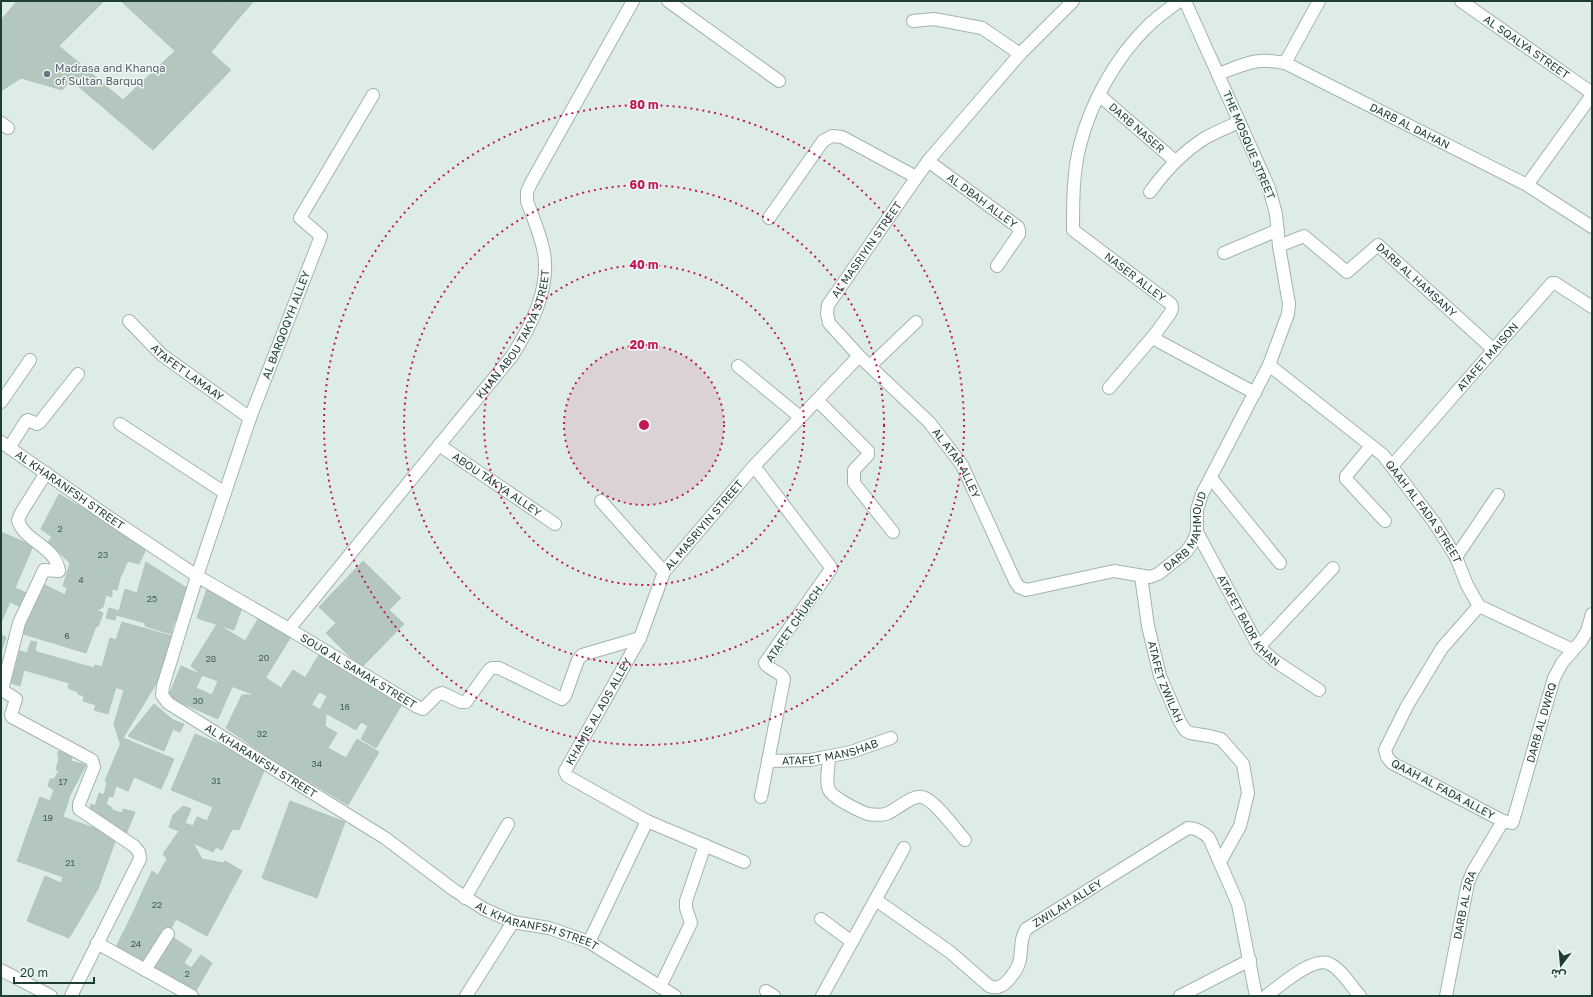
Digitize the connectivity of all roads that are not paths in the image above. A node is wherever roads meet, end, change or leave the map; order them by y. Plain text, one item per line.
1 (633, 1) edge
2 (668, 1) edge
3 (1073, 1) edge
4 (1179, 1) edge
5 (1185, 1) edge
6 (1319, 1) edge
7 (1462, 1) edge
8 (913, 21) dead end
9 (1020, 54) junction
10 (1285, 63) junction
11 (1218, 74) junction
12 (779, 81) dead end
13 (1592, 94) edge
14 (373, 95) dead end
15 (1099, 95) junction
16 (1239, 122) junction
17 (928, 161) junction
18 (1175, 161) junction
19 (916, 177) junction
20 (1527, 185) junction
21 (1150, 192) dead end
22 (769, 218) dead end
23 (1592, 228) edge
24 (1278, 230) junction
25 (1279, 246) junction
26 (1224, 253) dead end
27 (997, 266) dead end
28 (1592, 307) edge
29 (129, 322) dead end
30 (916, 322) dead end
31 (1156, 333) junction
32 (1494, 350) junction
33 (859, 356) junction
34 (30, 360) dead end
35 (1269, 365) junction
36 (738, 366) dead end
37 (870, 366) junction
38 (78, 374) dead end
39 (1109, 388) dead end
40 (1255, 393) junction
41 (817, 400) junction
42 (1, 402) edge
43 (250, 418) junction
44 (800, 418) junction
45 (120, 424) dead end
46 (5, 445) edge
47 (439, 445) junction
48 (1371, 446) junction
49 (754, 466) junction
50 (1392, 466) junction
51 (46, 474) junction
52 (1211, 478) junction
53 (225, 493) junction
54 (1498, 495) dead end
55 (601, 501) dead end
56 (1385, 521) dead end
57 (554, 524) dead end
58 (893, 532) dead end
59 (1197, 532) junction
60 (1456, 557) junction
61 (1280, 563) dead end
62 (1333, 568) dead end
63 (664, 572) junction
64 (196, 576) junction
65 (1141, 576) junction
66 (1026, 590) joint
67 (1479, 606) junction
68 (1592, 614) edge
69 (289, 629) junction
70 (1590, 632) edge
71 (640, 638) junction
72 (1259, 647) junction
73 (1573, 650) junction
74 (1319, 690) dead end
75 (891, 738) dead end
76 (829, 757) junction
77 (768, 762) junction
78 (761, 797) dead end
79 (647, 821) junction
80 (1507, 822) junction
81 (508, 824) dead end
82 (965, 840) dead end
83 (705, 845) junction
84 (904, 848) dead end
85 (744, 862) dead end
86 (1220, 862) junction
87 (465, 898) junction
88 (876, 900) junction
89 (821, 919) dead end
90 (513, 922) junction
91 (168, 934) dead end
92 (589, 942) junction
93 (852, 942) junction
94 (97, 944) junction
95 (1250, 960) junction
96 (1, 970) edge
97 (145, 970) junction
98 (660, 987) junction
99 (51, 996) edge
100 (72, 996) edge
101 (192, 996) edge
102 (466, 996) edge
103 (675, 996) edge
104 (822, 996) edge
105 (1180, 996) edge
106 (1256, 996) edge
107 (1266, 996) edge
108 (1360, 996) edge
109 (1446, 996) edge

1 - 47 street, KHAN ABOU TAKYA STREET
2 - 12 street
3 - 9 street, AL MASRIYIN STREET
4 - 15 street
5 - 11 street, THE MOSQUE STREET
6 - 10 street
7 - 13 street, AL SQALYA STREET
8 - 9 street
9 - 17 street, AL MASRIYIN STREET
10 - 11 street, DARB AL DAHAN
10 - 20 street, DARB AL DAHAN
11 - 16 street, THE MOSQUE STREET
13 - 20 street
14 - 43 street, AL BARQOQYH ALLEY
15 - 18 street, DARB NASER
15 - 31 street, NASER ALLEY
16 - 18 street
16 - 24 street, THE MOSQUE STREET
17 - 19 street, AL MASRIYIN STREET
17 - 27 street, AL DBAH ALLEY
18 - 21 street
19 - 22 street
19 - 33 street, AL MASRIYIN STREET
20 - 23 street, DARB AL DAHAN
24 - 25 street, THE MOSQUE STREET
24 - 26 street
25 - 32 street, DARB AL HAMSANY
25 - 35 street, THE MOSQUE STREET
28 - 32 street, ATAFET MAISON
29 - 43 street, ATAFET LAMAAY
30 - 37 street
31 - 39 street, NASER ALLEY
31 - 40 street
32 - 50 street, ATAFET MAISON
33 - 37 street, AL ATAR ALLEY
33 - 41 street, AL MASRIYIN STREET
34 - 42 street
35 - 40 street, DARB MAHMOUD
35 - 48 street, QAAH AL FADA STREET
36 - 44 street
37 - 66 street, AL ATAR ALLEY
38 - 46 street
40 - 52 street, DARB MAHMOUD
41 - 44 street, AL MASRIYIN STREET
41 - 58 street
43 - 53 street, AL BARQOQYH ALLEY
44 - 49 street, AL MASRIYIN STREET
45 - 53 street
46 - 51 street, AL KHARANFSH STREET
47 - 57 street, ABOU TAKYA ALLEY
47 - 69 street, KHAN ABOU TAKYA STREET
48 - 50 street, QAAH AL FADA STREET
48 - 56 street
49 - 63 street, AL MASRIYIN STREET
49 - 77 street, ATAFET CHURCH
50 - 60 street, QAAH AL FADA STREET
51 - 64 street, AL KHARANFSH STREET
51 - 94 street
52 - 59 street, DARB MAHMOUD
52 - 61 street
53 - 64 street, AL BARQOQYH ALLEY
54 - 60 street
55 - 63 street
59 - 65 street, DARB MAHMOUD
59 - 72 street, ATAFET BADR KHAN
60 - 67 street, QAAH AL FADA STREET
62 - 72 street
63 - 71 street, AL MASRIYIN STREET
64 - 69 street, SOUQ AL SAMAK STREET
64 - 87 street, AL KHARANFSH STREET
65 - 66 street, DARB MAHMOUD
65 - 86 street, ATAFET ZWILAH
67 - 73 street
67 - 80 street, QAAH AL FADA ALLEY
68 - 70 street, DARB AL DWRQ
69 - 71 street, SOUQ AL SAMAK STREET
70 - 73 street, DARB AL DWRQ
71 - 79 street, KHAMIS AL ADS ALLEY
72 - 74 street, ATAFET BADR KHAN
73 - 80 street, DARB AL DWRQ
75 - 76 street, ATAFET MANSHAB
76 - 77 street, ATAFET MANSHAB
76 - 82 street
77 - 78 street, ATAFET CHURCH
79 - 83 street, KHAMIS AL ADS ALLEY
79 - 92 street
80 - 109 street, DARB AL ZRA
81 - 87 street
83 - 85 street, KHAMIS AL ADS ALLEY
83 - 98 street
84 - 88 street
86 - 88 street, ZWILAH ALLEY
86 - 95 street, ZWILAH ALLEY
87 - 90 street, AL KHARANFSH STREET
88 - 93 street
89 - 93 street
90 - 92 street, AL KHARANFSH STREET
90 - 102 street
91 - 97 street
92 - 98 street, AL KHARANFSH STREET
93 - 104 street
94 - 97 street
94 - 100 street
95 - 105 street
95 - 106 street, ZWILAH ALLEY
96 - 99 street
97 - 101 street
98 - 103 street, AL KHARANFSH STREET
107 - 108 street

